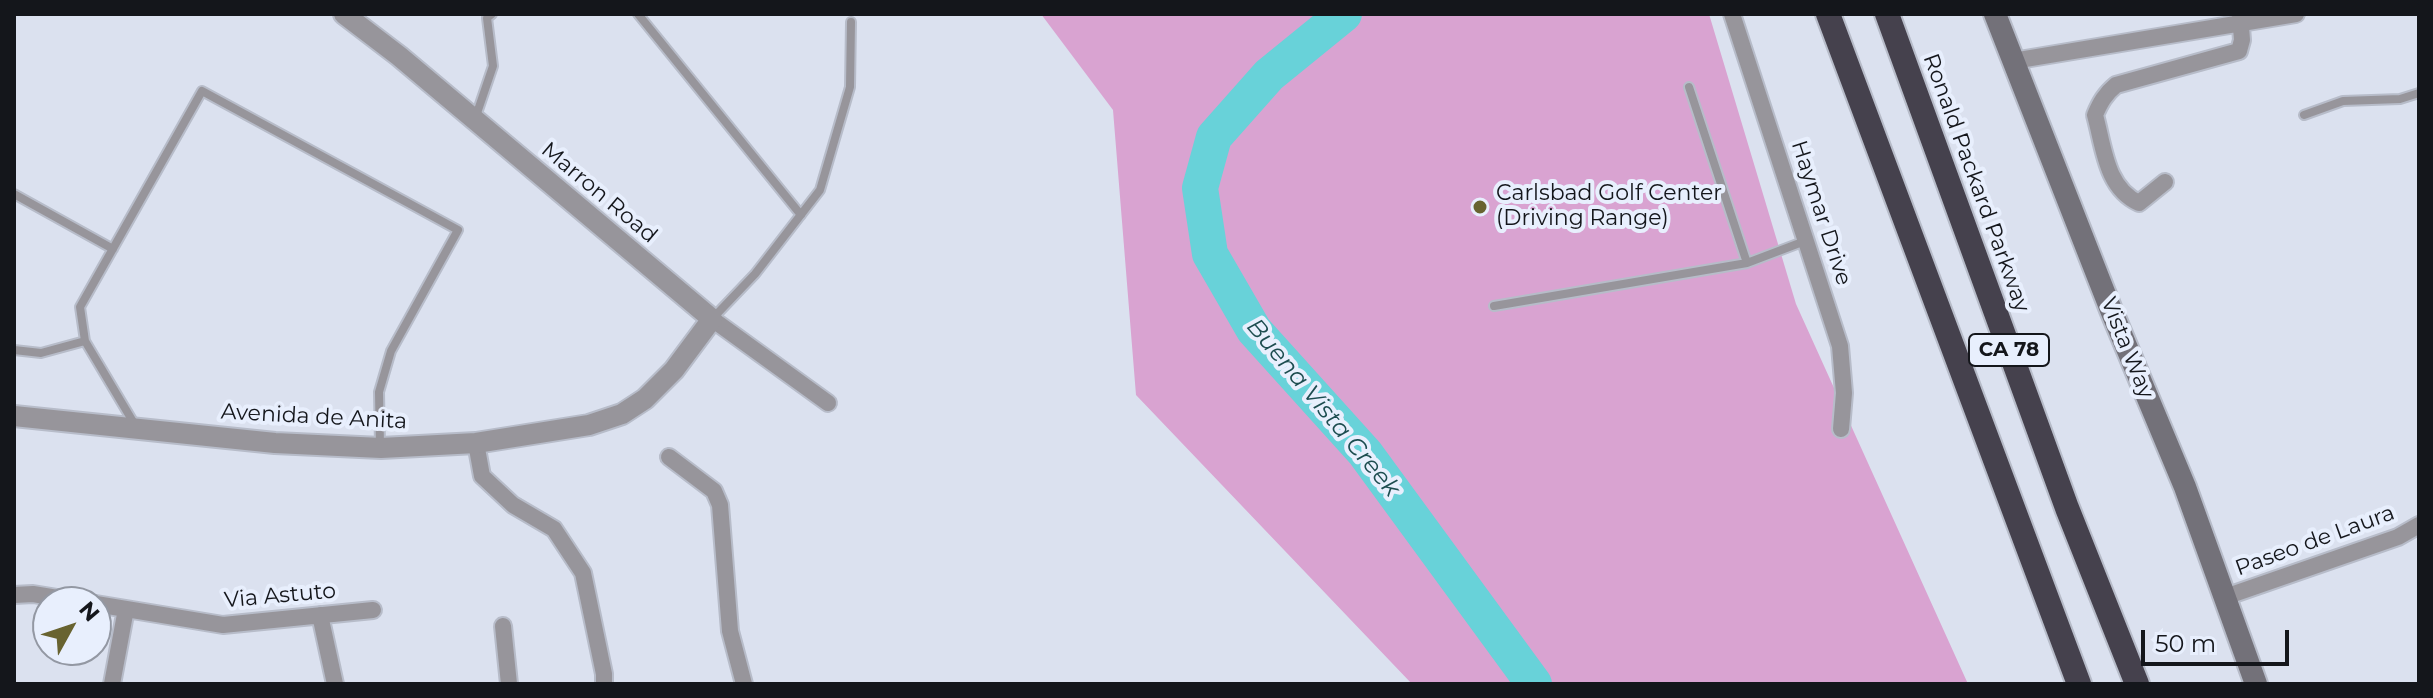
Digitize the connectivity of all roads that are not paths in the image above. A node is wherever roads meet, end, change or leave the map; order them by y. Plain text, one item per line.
1 (344, 14) edge
2 (492, 14) edge
3 (638, 14) edge
4 (1732, 14) edge
5 (1828, 14) edge
6 (1887, 14) edge
7 (1995, 14) edge
8 (2296, 14) edge
9 (2240, 19) edge
10 (851, 22) dead end
11 (2013, 61) junction
12 (1689, 87) dead end
13 (2419, 93) edge
14 (2304, 115) dead end
15 (474, 120) junction
16 (2165, 182) dead end
17 (14, 194) edge
18 (801, 215) junction
19 (1806, 241) junction
20 (113, 249) junction
21 (1747, 263) junction
22 (1494, 306) dead end
23 (712, 319) junction
24 (85, 341) junction
25 (14, 350) edge
26 (828, 403) dead end
27 (14, 416) edge
28 (137, 429) junction
29 (1841, 429) dead end
30 (476, 443) junction
31 (381, 448) junction
32 (669, 457) dead end
33 (2419, 525) edge
34 (2225, 597) junction
35 (112, 607) edge
36 (126, 609) junction
37 (373, 610) dead end
38 (320, 615) junction
39 (503, 626) dead end
40 (112, 684) edge
41 (335, 684) edge
42 (509, 684) edge
43 (604, 684) edge
44 (744, 684) edge
45 (2079, 684) edge
46 (2137, 684) edge
47 (2256, 684) edge

1 - 15 street, Marron Road
2 - 15 lane
3 - 18 lane
4 - 19 street, Haymar Drive
5 - 45 highway, CA 78
6 - 46 highway, Ronald Packard Parkway / CA 78
7 - 11 main road, Vista Way
8 - 9 street
9 - 11 street
9 - 16 street
10 - 18 lane
11 - 34 main road, Vista Way
12 - 21 lane
13 - 14 lane
15 - 23 street, Marron Road
17 - 20 lane
18 - 23 lane
19 - 21 lane
19 - 29 street, Haymar Drive
20 - 24 lane
20 - 31 lane
21 - 22 lane
23 - 26 street, Marron Road
23 - 30 street, Avenida de Anita
24 - 25 lane
24 - 28 lane
27 - 28 street, Avenida de Anita
28 - 31 street, Avenida de Anita
30 - 31 street, Avenida de Anita
30 - 43 street
32 - 44 street
33 - 34 street, Paseo de Laura
34 - 47 main road, Vista Way
35 - 36 street, Via Astuto
36 - 38 street, Via Astuto
36 - 40 street
37 - 38 street, Via Astuto
38 - 41 street
39 - 42 street

